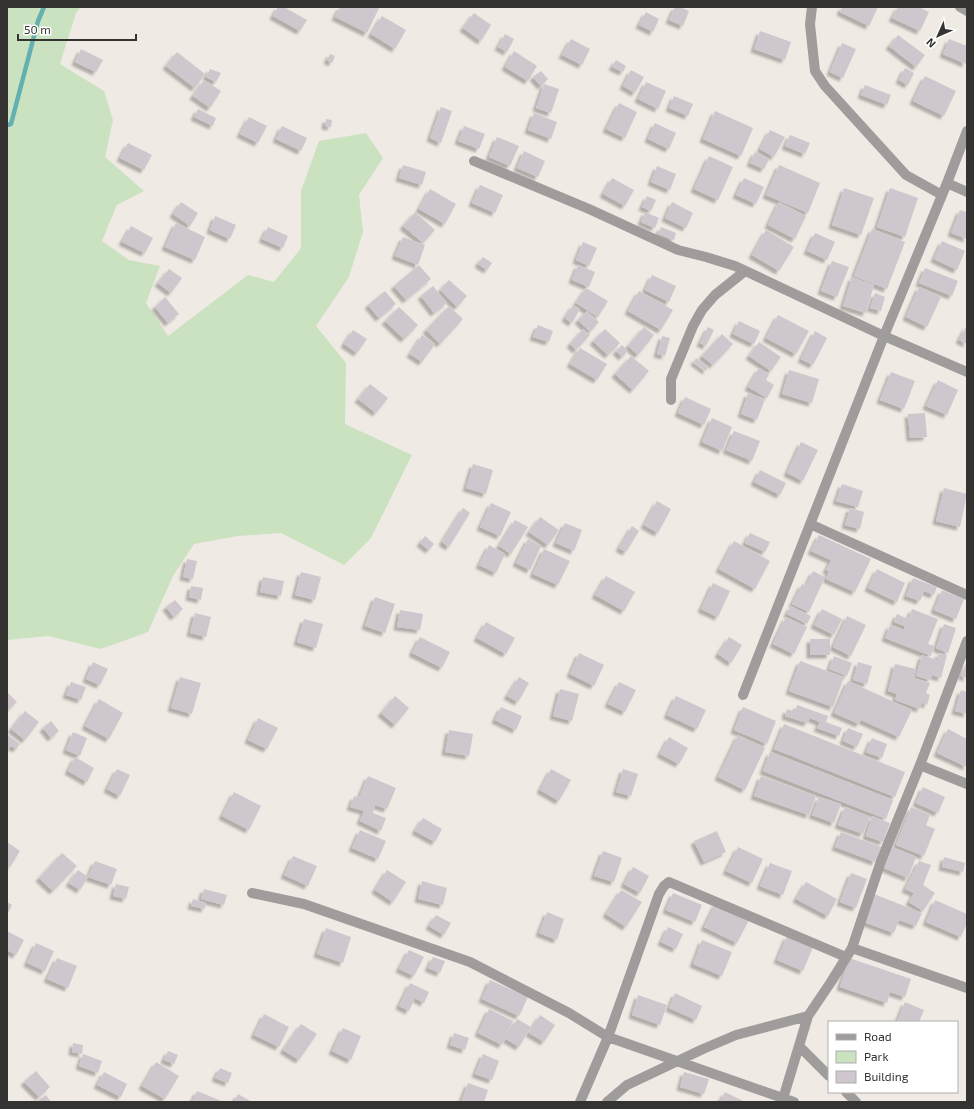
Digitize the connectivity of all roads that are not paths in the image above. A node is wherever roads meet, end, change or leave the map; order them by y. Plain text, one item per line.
1 (812, 7) edge
2 (960, 7) edge
3 (967, 11) edge
4 (967, 131) edge
5 (474, 161) dead end
6 (947, 183) junction
7 (967, 192) edge
8 (942, 195) junction
9 (745, 271) junction
10 (884, 336) junction
11 (967, 372) edge
12 (671, 400) dead end
13 (810, 524) junction
14 (967, 595) edge
15 (967, 641) edge
16 (743, 695) dead end
17 (920, 765) junction
18 (967, 784) edge
19 (252, 893) dead end
20 (852, 948) junction
21 (846, 957) junction
22 (967, 988) edge
23 (808, 1016) junction
24 (608, 1037) junction
25 (799, 1046) junction
26 (676, 1061) junction
27 (828, 1075) edge
28 (847, 1093) edge
29 (783, 1100) edge
30 (580, 1102) edge
31 (607, 1102) edge
32 (794, 1102) edge
33 (856, 1102) edge

1 - 8 street
2 - 3 street
4 - 6 street
5 - 9 street
6 - 7 street
6 - 8 street
8 - 10 street
9 - 10 street
9 - 12 street
10 - 11 street
10 - 13 street
13 - 14 street
13 - 16 street
15 - 17 street
17 - 18 street
17 - 20 street
19 - 24 street
20 - 21 street
20 - 22 street
21 - 23 street
21 - 24 street
23 - 25 street
23 - 26 street
24 - 26 street
24 - 30 street
25 - 27 street
25 - 29 street
26 - 29 street
26 - 31 street
28 - 33 street
29 - 32 street

